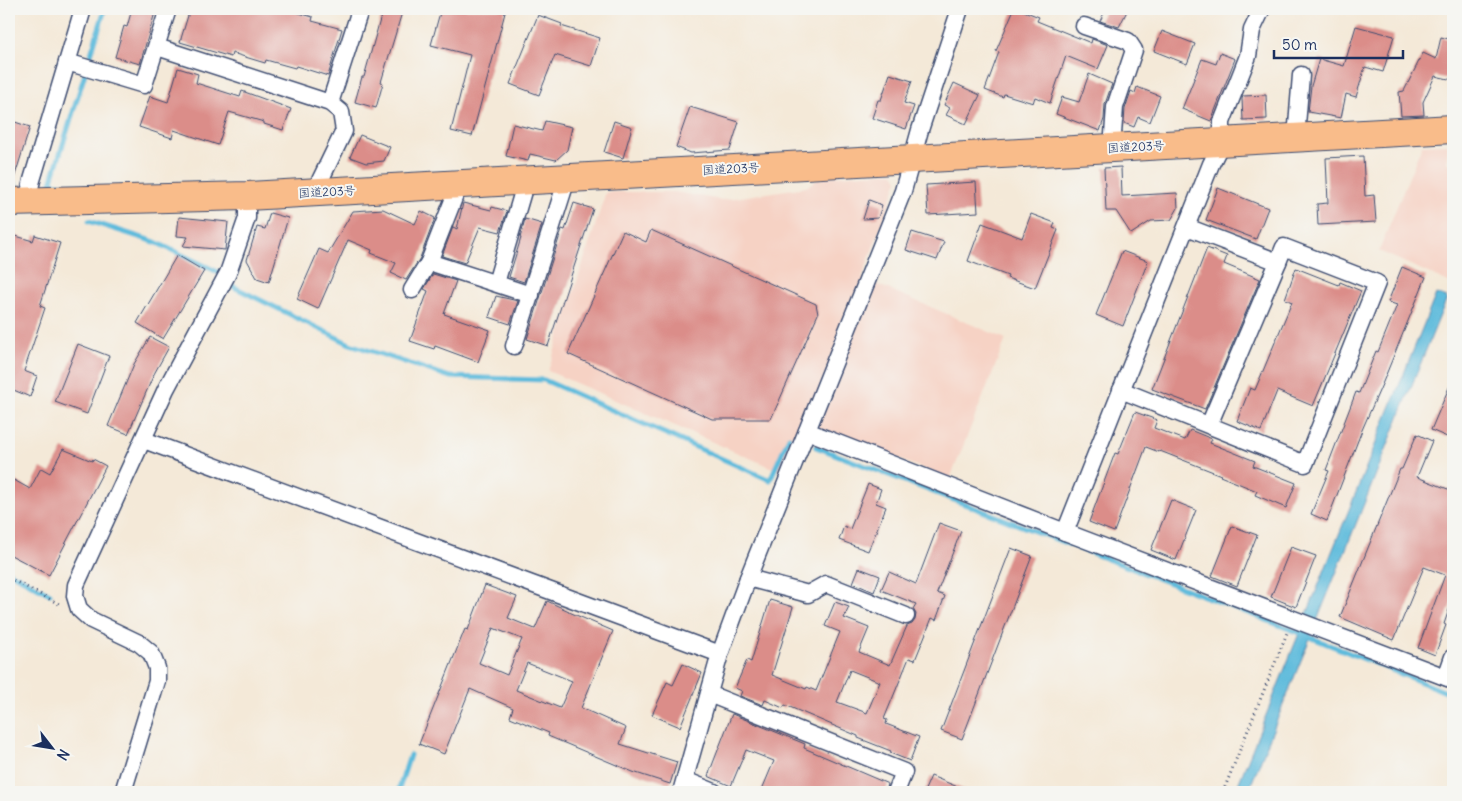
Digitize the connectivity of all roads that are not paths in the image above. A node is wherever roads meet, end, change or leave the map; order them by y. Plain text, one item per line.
1 (83, 9) edge
2 (168, 9) edge
3 (357, 9) edge
4 (960, 9) edge
5 (1262, 9) edge
6 (1084, 26) dead end
7 (156, 47) junction
8 (67, 62) junction
9 (1301, 75) dead end
10 (330, 104) junction
11 (1453, 129) edge
12 (1296, 138) junction
13 (1222, 142) junction
14 (1112, 148) junction
15 (912, 159) junction
16 (567, 178) junction
17 (526, 181) junction
18 (459, 185) junction
19 (314, 193) junction
20 (247, 196) junction
21 (18, 202) edge
22 (1187, 227) junction
23 (429, 262) junction
24 (1278, 262) junction
25 (496, 283) junction
26 (412, 290) dead end
27 (531, 295) junction
28 (514, 346) dead end
29 (1121, 390) junction
30 (1209, 425) junction
31 (807, 431) junction
32 (144, 440) junction
33 (1065, 532) junction
34 (748, 578) junction
35 (906, 616) dead end
36 (720, 654) junction
37 (1453, 657) edge
38 (1450, 678) edge
39 (709, 694) junction
40 (683, 786) edge
41 (123, 792) edge
42 (714, 792) edge
43 (896, 792) edge

1 - 8 street
2 - 7 street
3 - 10 street
4 - 15 street
5 - 13 street
6 - 14 street
7 - 8 street
7 - 10 street
8 - 21 street
9 - 12 street
10 - 19 street
11 - 12 highway, 国道203号
12 - 13 highway, 国道203号
13 - 14 highway, 国道203号
13 - 22 street
14 - 15 highway, 国道203号
15 - 16 highway, 国道203号
15 - 31 street
16 - 17 highway, 国道203号
16 - 27 street
17 - 18 highway, 国道203号
17 - 25 street
18 - 19 highway, 国道203号
18 - 23 street
19 - 20 highway, 国道203号
20 - 21 highway, 国道203号
20 - 32 street
22 - 24 street
22 - 29 street
23 - 25 street
23 - 26 street
24 - 30 street
24 - 30 street
25 - 27 street
27 - 28 street
29 - 30 street
29 - 33 street
31 - 33 street
31 - 34 street
32 - 36 street
32 - 41 street
33 - 38 street
34 - 35 street
34 - 36 street
36 - 39 street
37 - 38 street
39 - 40 street
39 - 43 street
40 - 42 street

